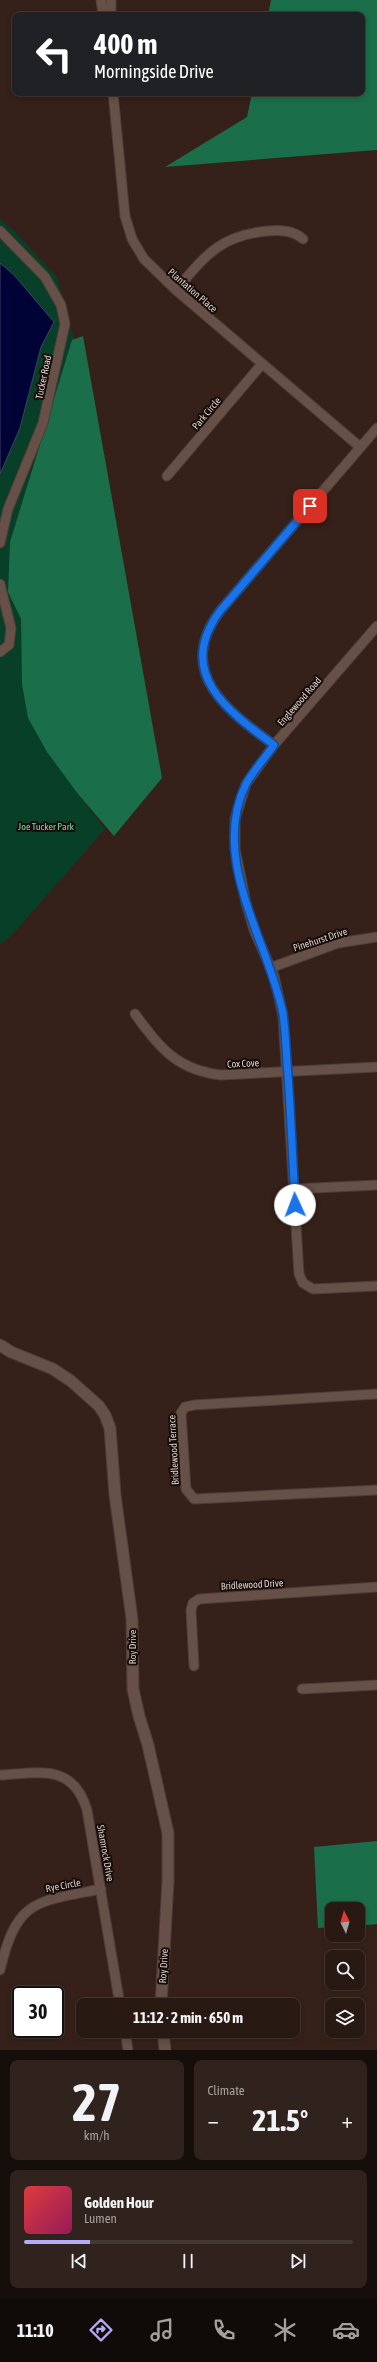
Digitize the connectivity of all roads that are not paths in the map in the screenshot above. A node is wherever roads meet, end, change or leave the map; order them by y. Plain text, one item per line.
1 (101, 0) edge
2 (111, 0) edge
3 (103, 12) edge
4 (111, 12) edge
5 (113, 96) edge
6 (0, 231) edge
7 (303, 239) dead end
8 (176, 290) junction
9 (262, 364) junction
10 (377, 428) edge
11 (360, 447) junction
12 (167, 476) dead end
13 (0, 543) edge
14 (0, 584) edge
15 (377, 626) edge
16 (0, 652) edge
17 (274, 745) junction
18 (377, 938) edge
19 (270, 968) junction
20 (134, 1014) dead end
21 (377, 1067) edge
22 (288, 1072) junction
23 (377, 1185) edge
24 (294, 1189) junction
25 (377, 1286) edge
26 (0, 1345) edge
27 (377, 1394) edge
28 (377, 1490) edge
29 (377, 1587) edge
30 (194, 1666) dead end
31 (377, 1685) edge
32 (302, 1689) dead end
33 (0, 1775) edge
34 (101, 1889) junction
35 (0, 1970) edge
36 (119, 1998) edge
37 (161, 1998) edge
38 (126, 2038) edge
39 (164, 2038) edge
40 (128, 2050) edge
41 (165, 2050) edge

1 - 3 street
2 - 4 street
5 - 8 street, Plantation Place
6 - 13 street, Tucker Road
7 - 8 street
8 - 9 street, Plantation Place
9 - 11 street, Plantation Place
9 - 12 street, Park Circle
10 - 11 street
11 - 17 street
14 - 16 street
15 - 17 street, Englewood Road
17 - 19 street, Englewood Road
18 - 19 street, Pinehurst Drive
19 - 22 street, Englewood Road
20 - 22 street, Cox Cove
21 - 22 street, Cox Cove
22 - 24 street, Englewood Road
23 - 24 street
24 - 25 street, Englewood Road
26 - 37 street, Roy Drive
27 - 28 street, Bridlewood Terrace
29 - 30 street, Bridlewood Drive
31 - 32 street
33 - 34 street, Shamrock Drive
34 - 35 street, Rye Circle
34 - 36 street, Shamrock Drive
38 - 40 street
39 - 41 street

